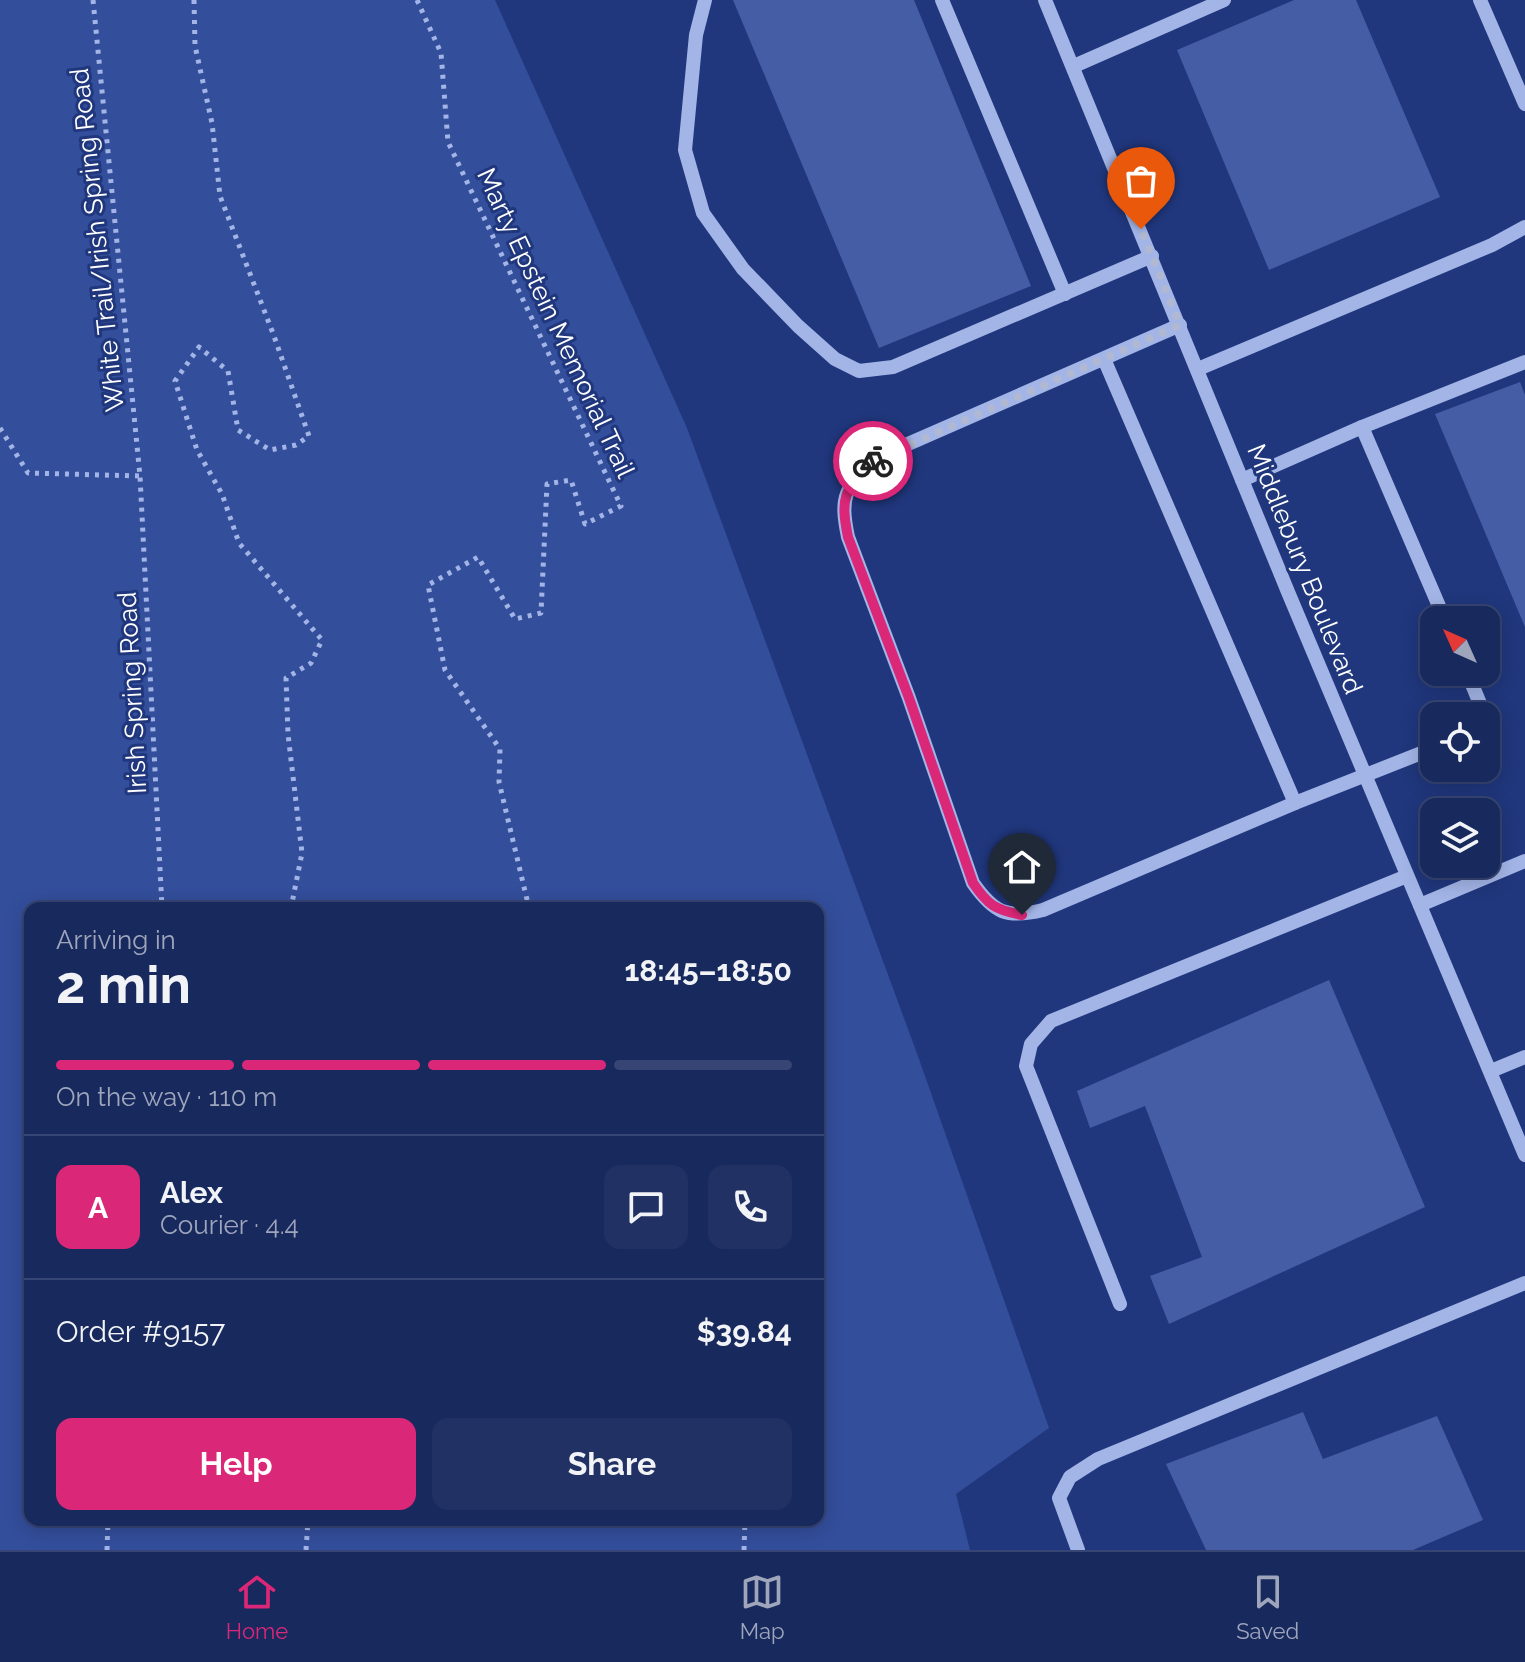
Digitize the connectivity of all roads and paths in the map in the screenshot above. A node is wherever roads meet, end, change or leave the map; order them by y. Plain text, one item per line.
1 (93, 0) edge
2 (194, 0) edge
3 (417, 0) edge
4 (705, 0) edge
5 (942, 0) edge
6 (1045, 0) edge
7 (1224, 0) edge
8 (1480, 0) edge
9 (1074, 66) junction
10 (1525, 104) edge
11 (1525, 227) edge
12 (1152, 256) junction
13 (1065, 294) junction
14 (1180, 325) junction
15 (1104, 359) junction
16 (1525, 362) edge
17 (1198, 369) junction
18 (1362, 427) junction
19 (0, 428) edge
20 (140, 476) junction
21 (1242, 480) junction
22 (1439, 606) edge
23 (1420, 753) edge
24 (1364, 774) junction
25 (1295, 803) junction
26 (1525, 861) edge
27 (1407, 876) junction
28 (162, 902) edge
29 (292, 902) edge
30 (528, 902) edge
31 (1420, 905) junction
32 (1525, 1057) edge
33 (1491, 1071) junction
34 (1525, 1155) edge
35 (1525, 1283) edge
36 (1120, 1304) dead end
37 (108, 1526) edge
38 (308, 1526) edge
39 (745, 1526) edge
40 (107, 1550) edge
41 (306, 1550) edge
42 (744, 1550) edge
43 (1078, 1550) edge

1 - 20 path, White Trail/Irish Spring Road
2 - 29 path
3 - 30 path, Marty Epstein Memorial Trail
4 - 13 street
5 - 13 street
6 - 9 street, Middlebury Boulevard
7 - 9 street
8 - 10 street
9 - 12 street, Middlebury Boulevard
11 - 17 street
12 - 13 street
12 - 14 street, Middlebury Boulevard
14 - 15 street
14 - 17 street, Middlebury Boulevard
15 - 25 street
15 - 25 street
16 - 18 street
17 - 21 street, Middlebury Boulevard
18 - 21 street
18 - 22 street
19 - 20 path
20 - 28 path, Irish Spring Road
21 - 24 street, Middlebury Boulevard
23 - 24 street
24 - 25 street
24 - 27 street, Middlebury Boulevard
26 - 31 street
27 - 31 street, Middlebury Boulevard
27 - 36 street
31 - 33 street, Middlebury Boulevard
32 - 33 street
33 - 34 street, Middlebury Boulevard
35 - 43 street
37 - 40 path
38 - 41 path
39 - 42 path

